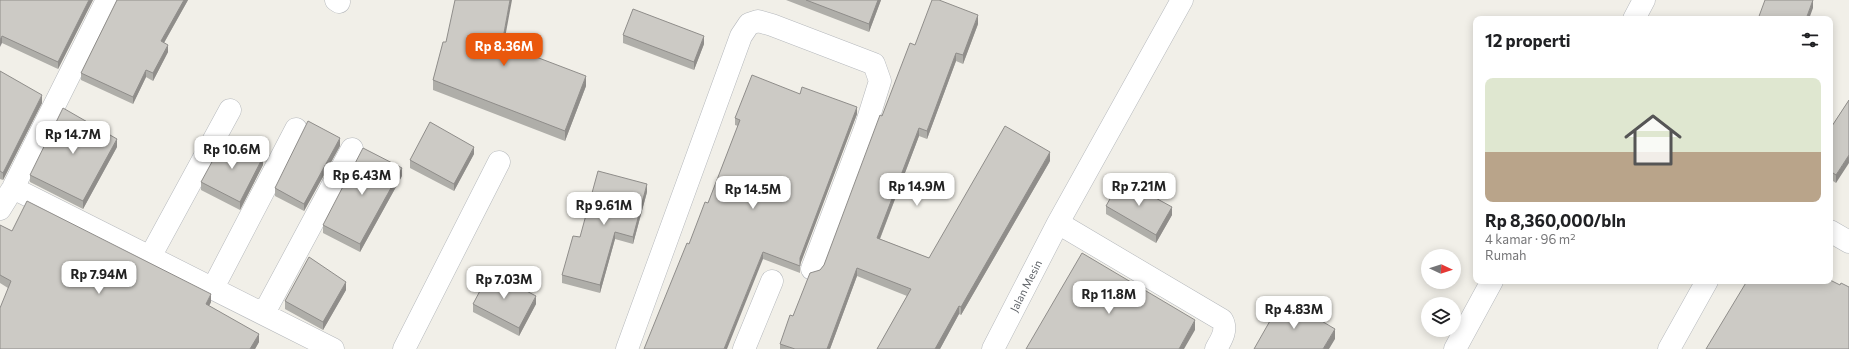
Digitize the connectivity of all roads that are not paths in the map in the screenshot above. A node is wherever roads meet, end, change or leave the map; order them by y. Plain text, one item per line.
1 (107, 0) edge
2 (1182, 0) edge
3 (1644, 0) edge
4 (1636, 16) edge
5 (230, 110) dead end
6 (296, 129) dead end
7 (352, 149) dead end
8 (499, 162) dead end
9 (13, 188) junction
10 (0, 209) edge
11 (1058, 223) junction
12 (150, 257) junction
13 (812, 270) dead end
14 (772, 281) dead end
15 (1490, 284) edge
16 (1705, 284) edge
17 (213, 288) junction
18 (264, 313) junction
19 (333, 349) edge
20 (404, 349) edge
21 (627, 349) edge
22 (744, 349) edge
23 (993, 349) edge
24 (1216, 349) edge
25 (1454, 349) edge
26 (1669, 349) edge

1 - 9 street
2 - 11 street, Jalan Mesin
3 - 4 street
5 - 12 street
6 - 17 street
7 - 18 street
8 - 20 street
9 - 10 street
9 - 12 street
11 - 23 street, Jalan Mesin
11 - 24 street
12 - 17 street
13 - 21 street
14 - 22 street
15 - 25 street
16 - 26 street
17 - 18 street
18 - 19 street

